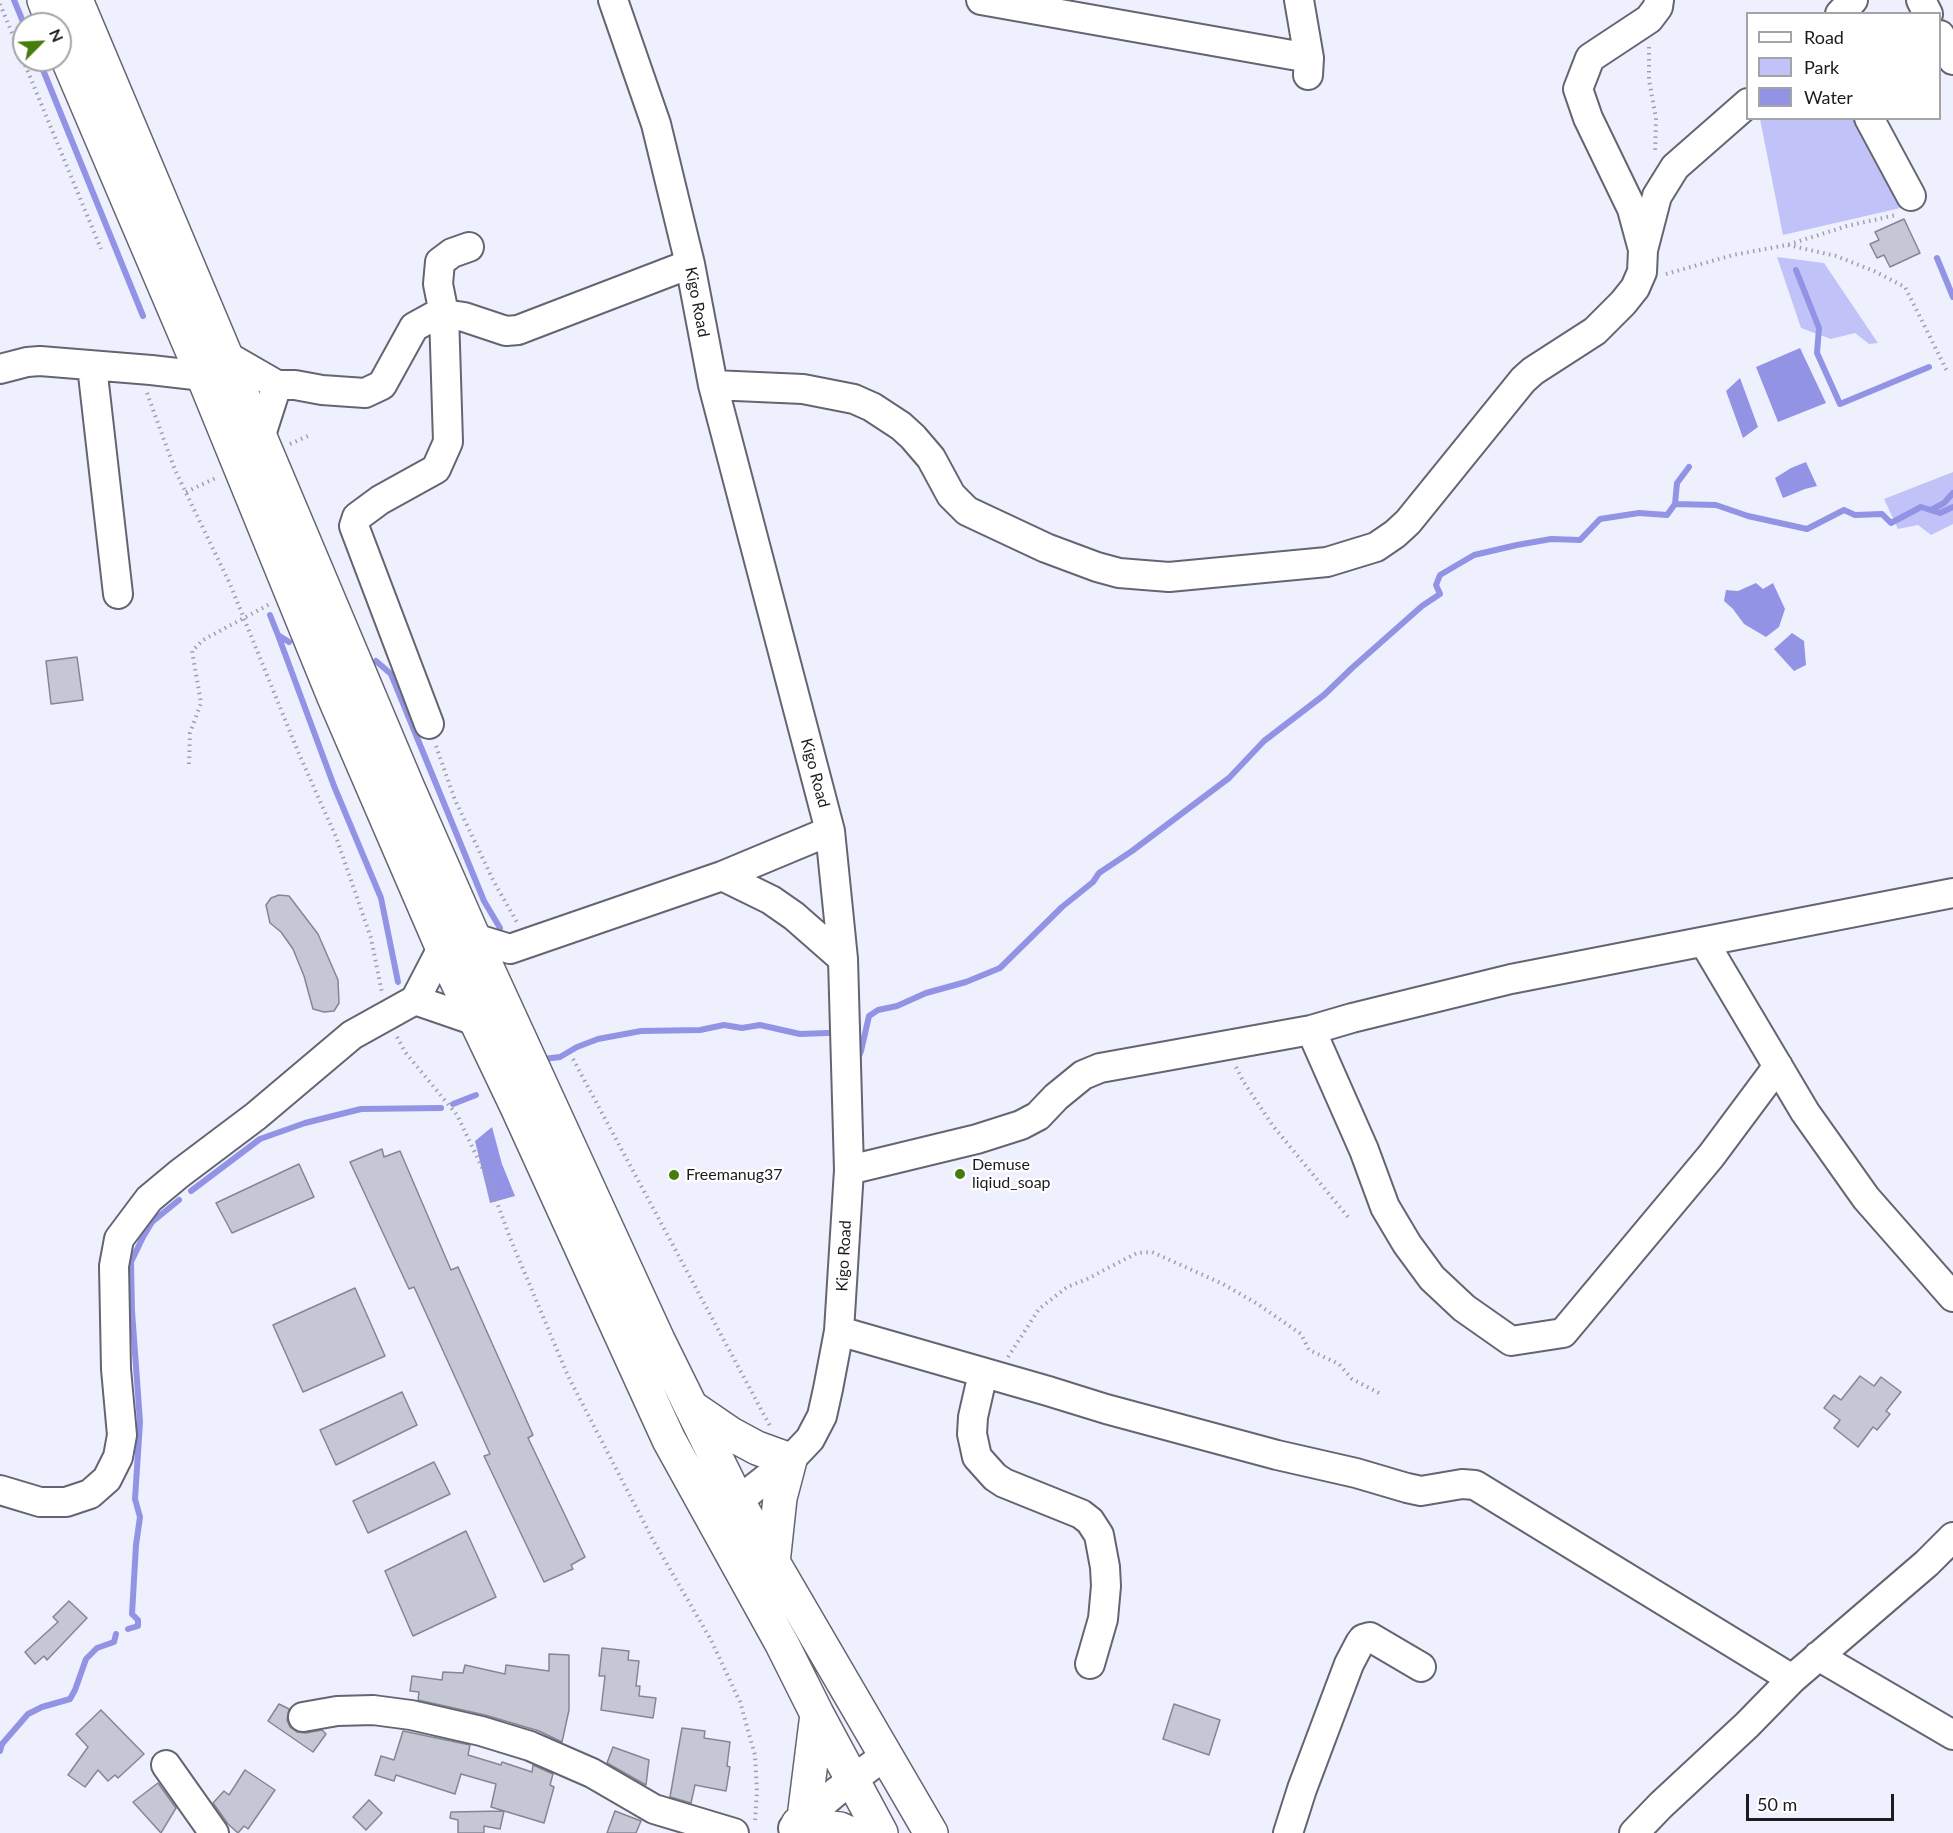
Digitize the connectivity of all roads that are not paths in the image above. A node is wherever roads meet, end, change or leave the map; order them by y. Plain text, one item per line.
1 (76, 0) edge
2 (613, 0) edge
3 (981, 0) edge
4 (1299, 0) edge
5 (1853, 0) edge
6 (1654, 10) edge
7 (1842, 12) edge
8 (1941, 37) edge
9 (1953, 60) edge
10 (72, 69) edge
11 (1746, 105) edge
12 (1870, 120) edge
13 (1911, 196) road end
14 (469, 248) dead end
15 (1643, 250) junction
16 (690, 264) junction
17 (444, 314) junction
18 (184, 332) junction
19 (92, 366) junction
20 (214, 366) junction
21 (0, 369) edge
22 (144, 369) junction
23 (277, 385) junction
24 (712, 385) junction
25 (260, 438) junction
26 (118, 594) dead end
27 (429, 724) road end
28 (830, 831) junction
29 (722, 876) junction
30 (1953, 893) edge
31 (474, 938) junction
32 (1704, 942) junction
33 (520, 946) junction
34 (442, 948) junction
35 (843, 959) junction
36 (493, 981) junction
37 (415, 1000) junction
38 (476, 1021) junction
39 (1311, 1030) junction
40 (1778, 1066) junction
41 (849, 1170) junction
42 (1953, 1297) edge
43 (839, 1331) junction
44 (991, 1375) junction
45 (691, 1407) junction
46 (790, 1460) junction
47 (0, 1490) edge
48 (725, 1511) junction
49 (1953, 1537) edge
50 (773, 1563) junction
51 (1818, 1656) junction
52 (1090, 1664) dead end
53 (1421, 1667) dead end
54 (1792, 1679) junction
55 (816, 1714) junction
56 (303, 1717) dead end
57 (1953, 1735) edge
58 (886, 1755) junction
59 (166, 1766) dead end
60 (853, 1780) junction
61 (798, 1827) edge
62 (744, 1828) edge
63 (214, 1833) edge
64 (849, 1833) edge
65 (881, 1833) edge
66 (931, 1833) edge
67 (1288, 1833) edge
68 (1634, 1833) edge

1 - 20 highway
2 - 16 street, Kigo Road
3 - 4 street
5 - 7 street
6 - 15 street
8 - 9 street
10 - 18 highway
11 - 15 street
12 - 13 street
14 - 17 street
15 - 24 street
16 - 17 street
16 - 24 street, Kigo Road
17 - 23 street
17 - 27 street
18 - 20 highway
18 - 22 street
19 - 21 street
19 - 22 street
19 - 26 street
20 - 22 street
20 - 23 street
20 - 25 highway
20 - 34 highway
23 - 25 street
24 - 28 street, Kigo Road
25 - 31 highway
28 - 29 street
28 - 35 street, Kigo Road
29 - 33 street
29 - 35 street
30 - 32 street
31 - 33 street
31 - 36 highway
32 - 39 street
32 - 40 street
33 - 36 street
34 - 37 street
34 - 38 highway
35 - 41 street, Kigo Road
36 - 45 highway
37 - 38 street
37 - 47 street
38 - 48 highway
39 - 40 street
39 - 41 street
40 - 42 street
41 - 43 street, Kigo Road
43 - 44 street
43 - 46 street, Kigo Road
44 - 52 street
44 - 54 street
45 - 46 highway
45 - 48 highway
46 - 48 street, Kigo Road
46 - 50 highway
48 - 50 highway
48 - 55 highway
49 - 51 street
50 - 58 highway
51 - 54 street
51 - 57 street
53 - 67 street
54 - 68 street
55 - 60 highway
55 - 61 highway
56 - 62 street
58 - 60 street
58 - 66 highway
59 - 63 street
60 - 61 street
60 - 65 highway
61 - 64 highway

